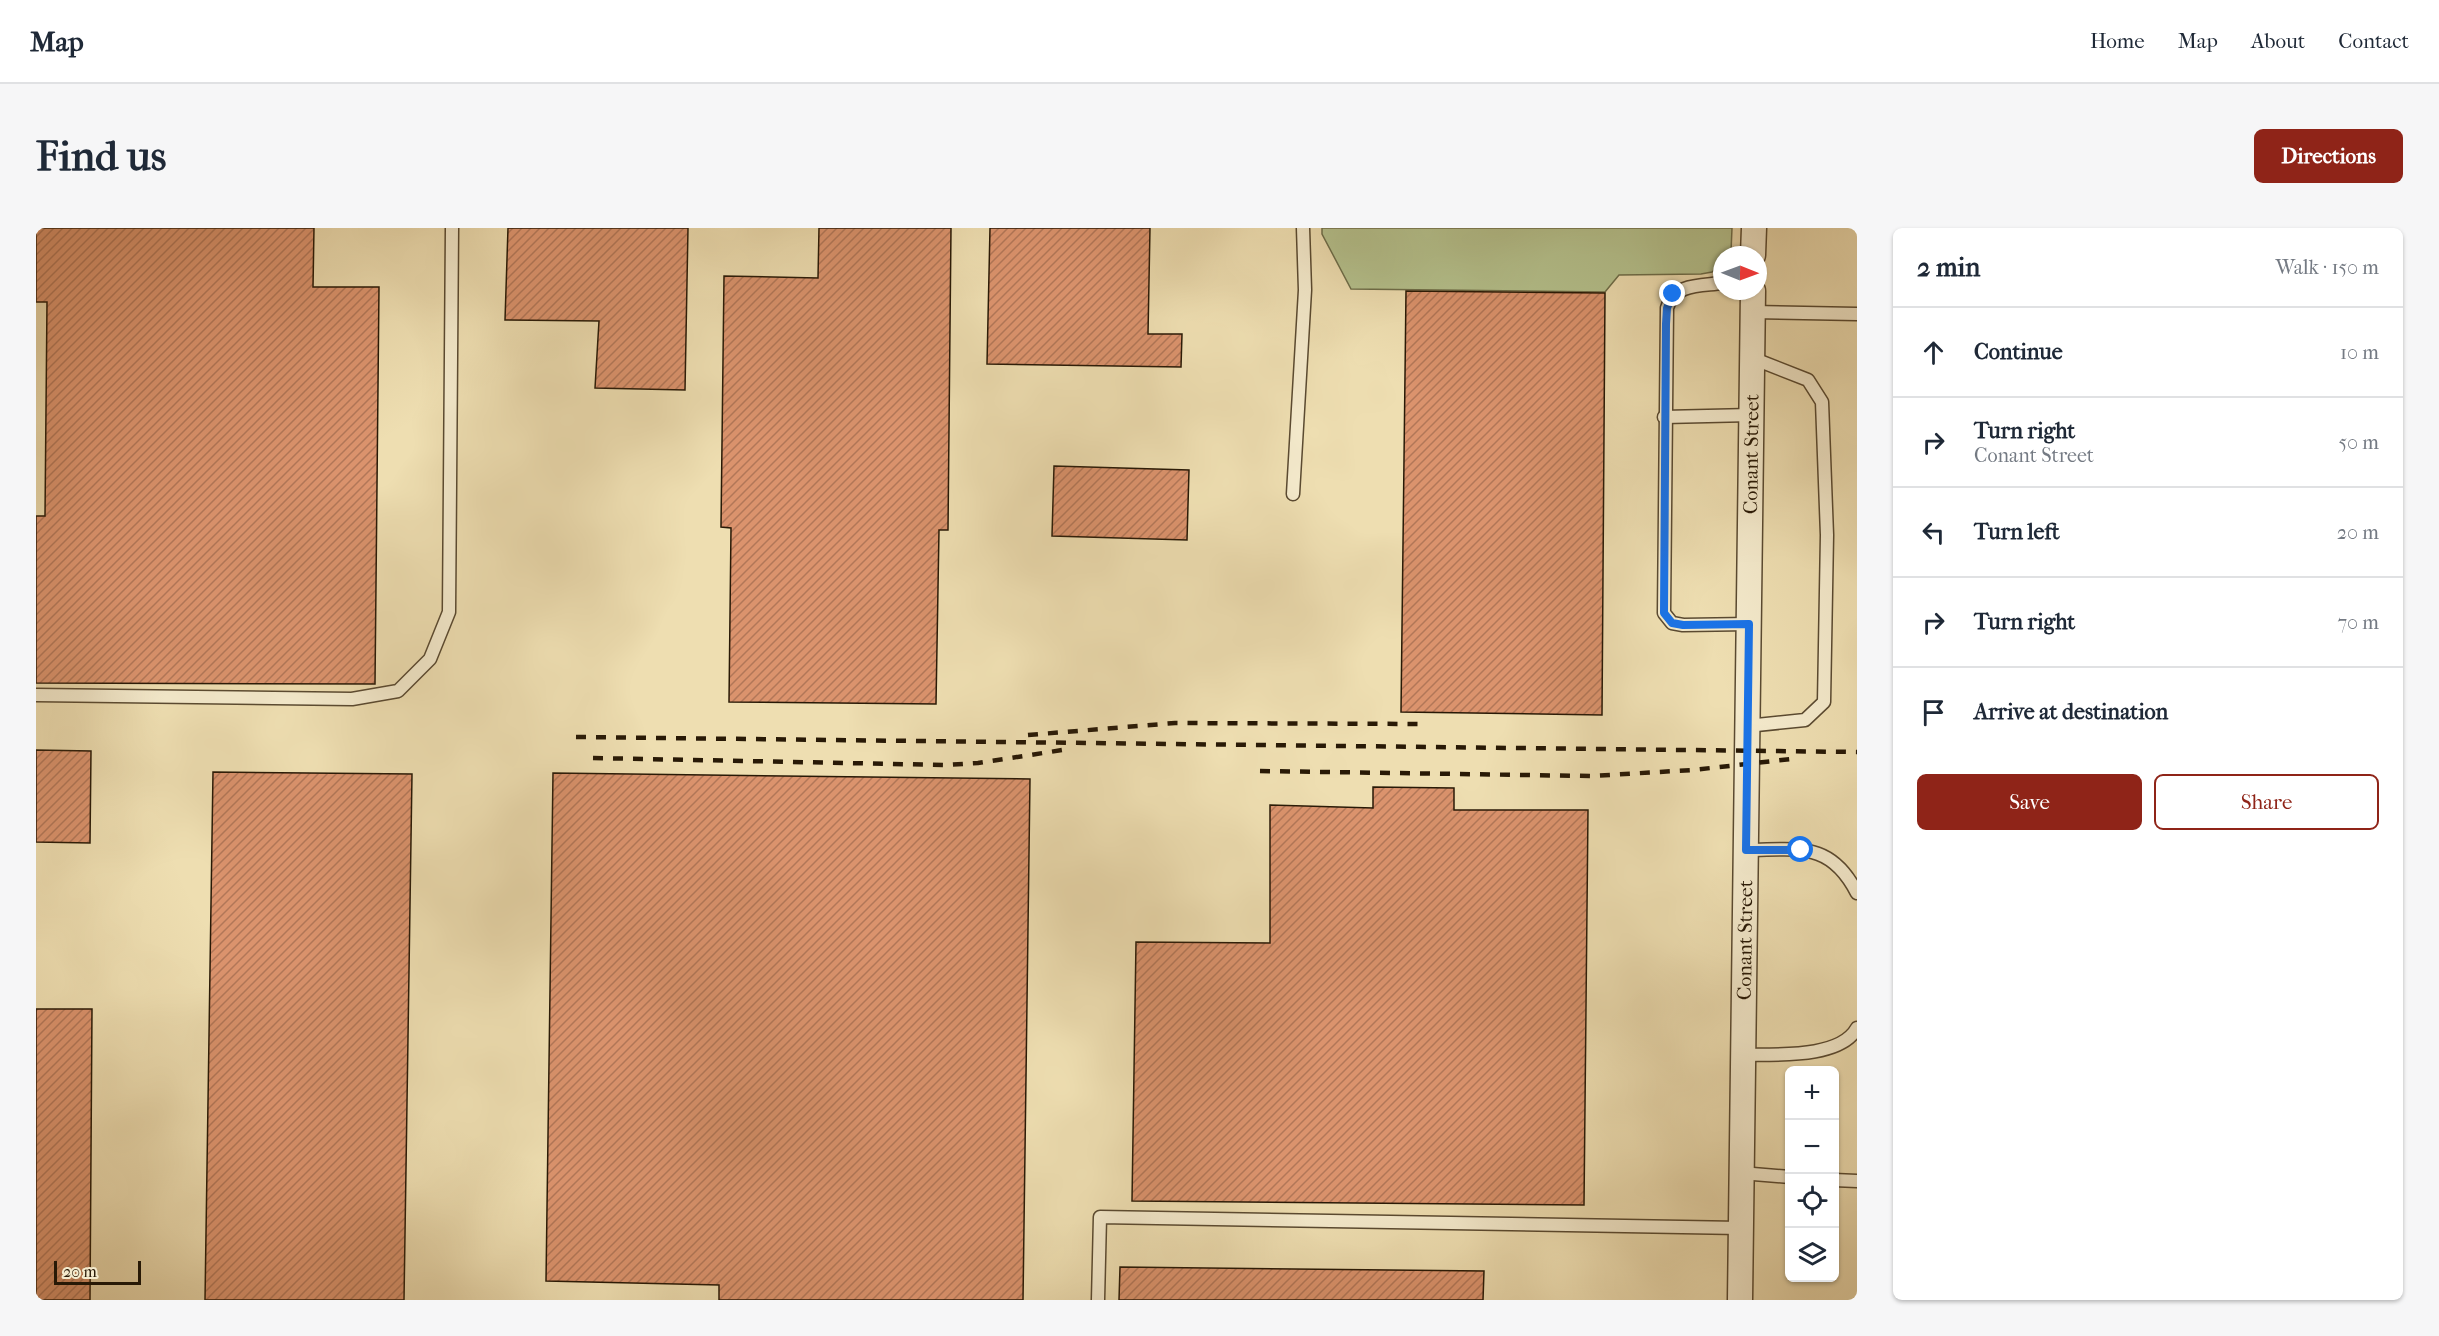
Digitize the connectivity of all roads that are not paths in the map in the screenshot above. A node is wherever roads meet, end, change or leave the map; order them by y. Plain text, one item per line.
1 (452, 228) edge
2 (1303, 228) edge
3 (1754, 228) edge
4 (1753, 246) edge
5 (1713, 284) edge
6 (1753, 301) edge
7 (1857, 314) edge
8 (1752, 358) junction
9 (1751, 416) junction
10 (1664, 417) junction
11 (1293, 494) dead end
12 (1749, 624) junction
13 (36, 694) edge
14 (1747, 726) junction
15 (1746, 850) junction
16 (1857, 893) edge
17 (1857, 1028) edge
18 (1743, 1056) junction
19 (1741, 1173) junction
20 (1785, 1177) edge
21 (1839, 1180) edge
22 (1857, 1181) edge
23 (1740, 1228) junction
24 (1098, 1300) edge
25 (1740, 1300) edge

1 - 13 lane
2 - 11 lane
3 - 4 street
5 - 10 lane
6 - 7 lane
6 - 8 street, Conant Street
8 - 9 street, Conant Street
8 - 14 lane
9 - 10 lane
9 - 12 street, Conant Street
10 - 12 lane
12 - 14 street, Conant Street
14 - 15 street, Conant Street
15 - 16 lane
15 - 18 street, Conant Street
17 - 18 lane
18 - 19 street, Conant Street
19 - 20 lane
19 - 23 street, Conant Street
21 - 22 lane
23 - 24 lane
23 - 25 street, Conant Street

